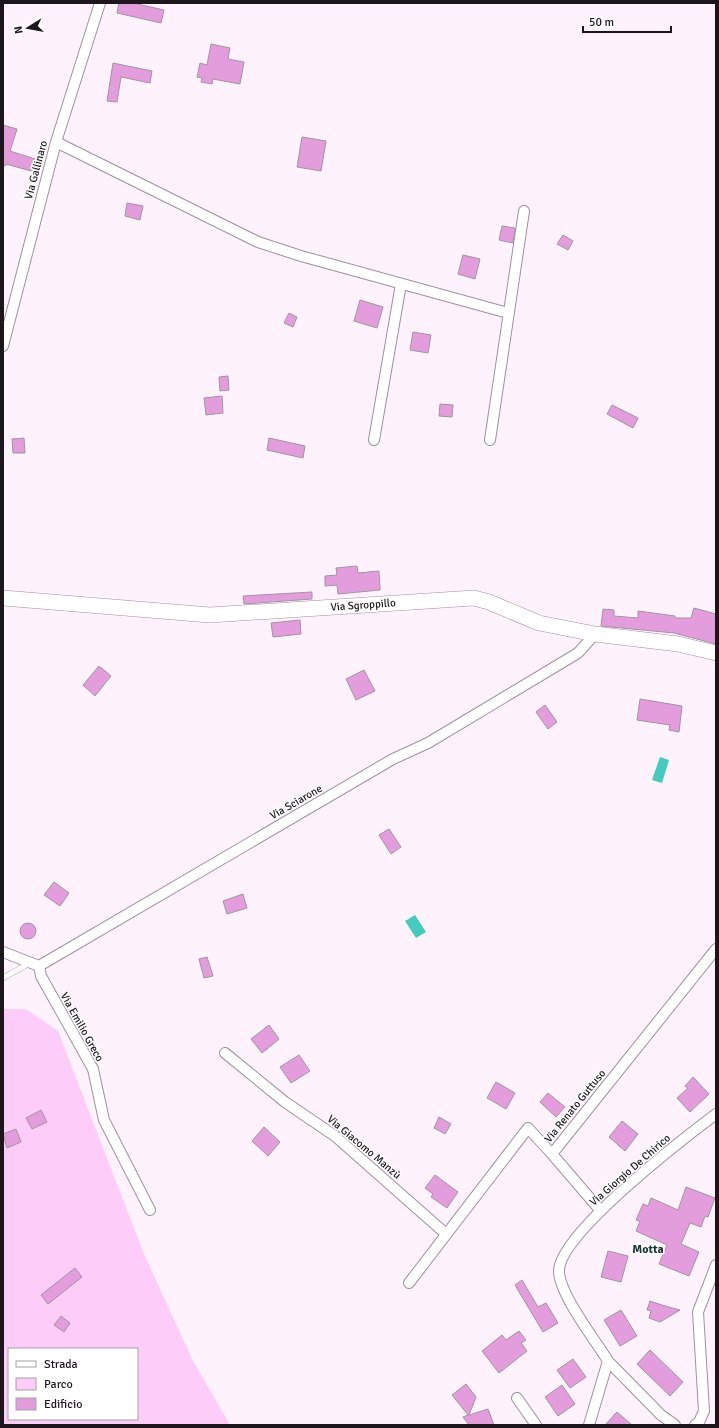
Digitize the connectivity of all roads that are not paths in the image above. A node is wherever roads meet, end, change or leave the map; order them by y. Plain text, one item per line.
1 (100, 3) edge
2 (56, 142) junction
3 (524, 211) dead end
4 (401, 284) junction
5 (508, 314) junction
6 (3, 346) edge
7 (374, 440) dead end
8 (490, 440) dead end
9 (3, 598) edge
10 (595, 634) junction
11 (716, 653) edge
12 (716, 949) edge
13 (3, 952) edge
14 (34, 964) junction
15 (3, 978) edge
16 (225, 1053) dead end
17 (716, 1114) edge
18 (552, 1154) junction
19 (150, 1210) dead end
20 (600, 1210) junction
21 (446, 1234) junction
22 (716, 1265) edge
23 (409, 1283) dead end
24 (608, 1361) junction
25 (517, 1398) dead end
26 (536, 1425) edge
27 (589, 1425) edge
28 (675, 1425) edge
29 (695, 1425) edge

1 - 2 street, Via Gallinaro
2 - 4 street
2 - 6 street, Via Gallinaro
3 - 5 street
4 - 5 street
4 - 7 street
5 - 8 street
9 - 10 main road, Via Sgroppillo
10 - 11 main road, Via Sgroppillo
10 - 14 street, Via Sciarone
12 - 18 street, Via Renato Guttuso
13 - 14 street
14 - 15 lane
14 - 19 street, Via Emilio Greco
16 - 21 street, Via Giacomo Manzù
17 - 20 street, Via Giorgio De Chirico
18 - 20 street
18 - 21 street, Via Renato Guttuso
20 - 24 street, Via Giorgio De Chirico
21 - 23 street, Via Renato Guttuso
22 - 29 street
24 - 27 street
24 - 28 street, Via Giorgio De Chirico
25 - 26 street

